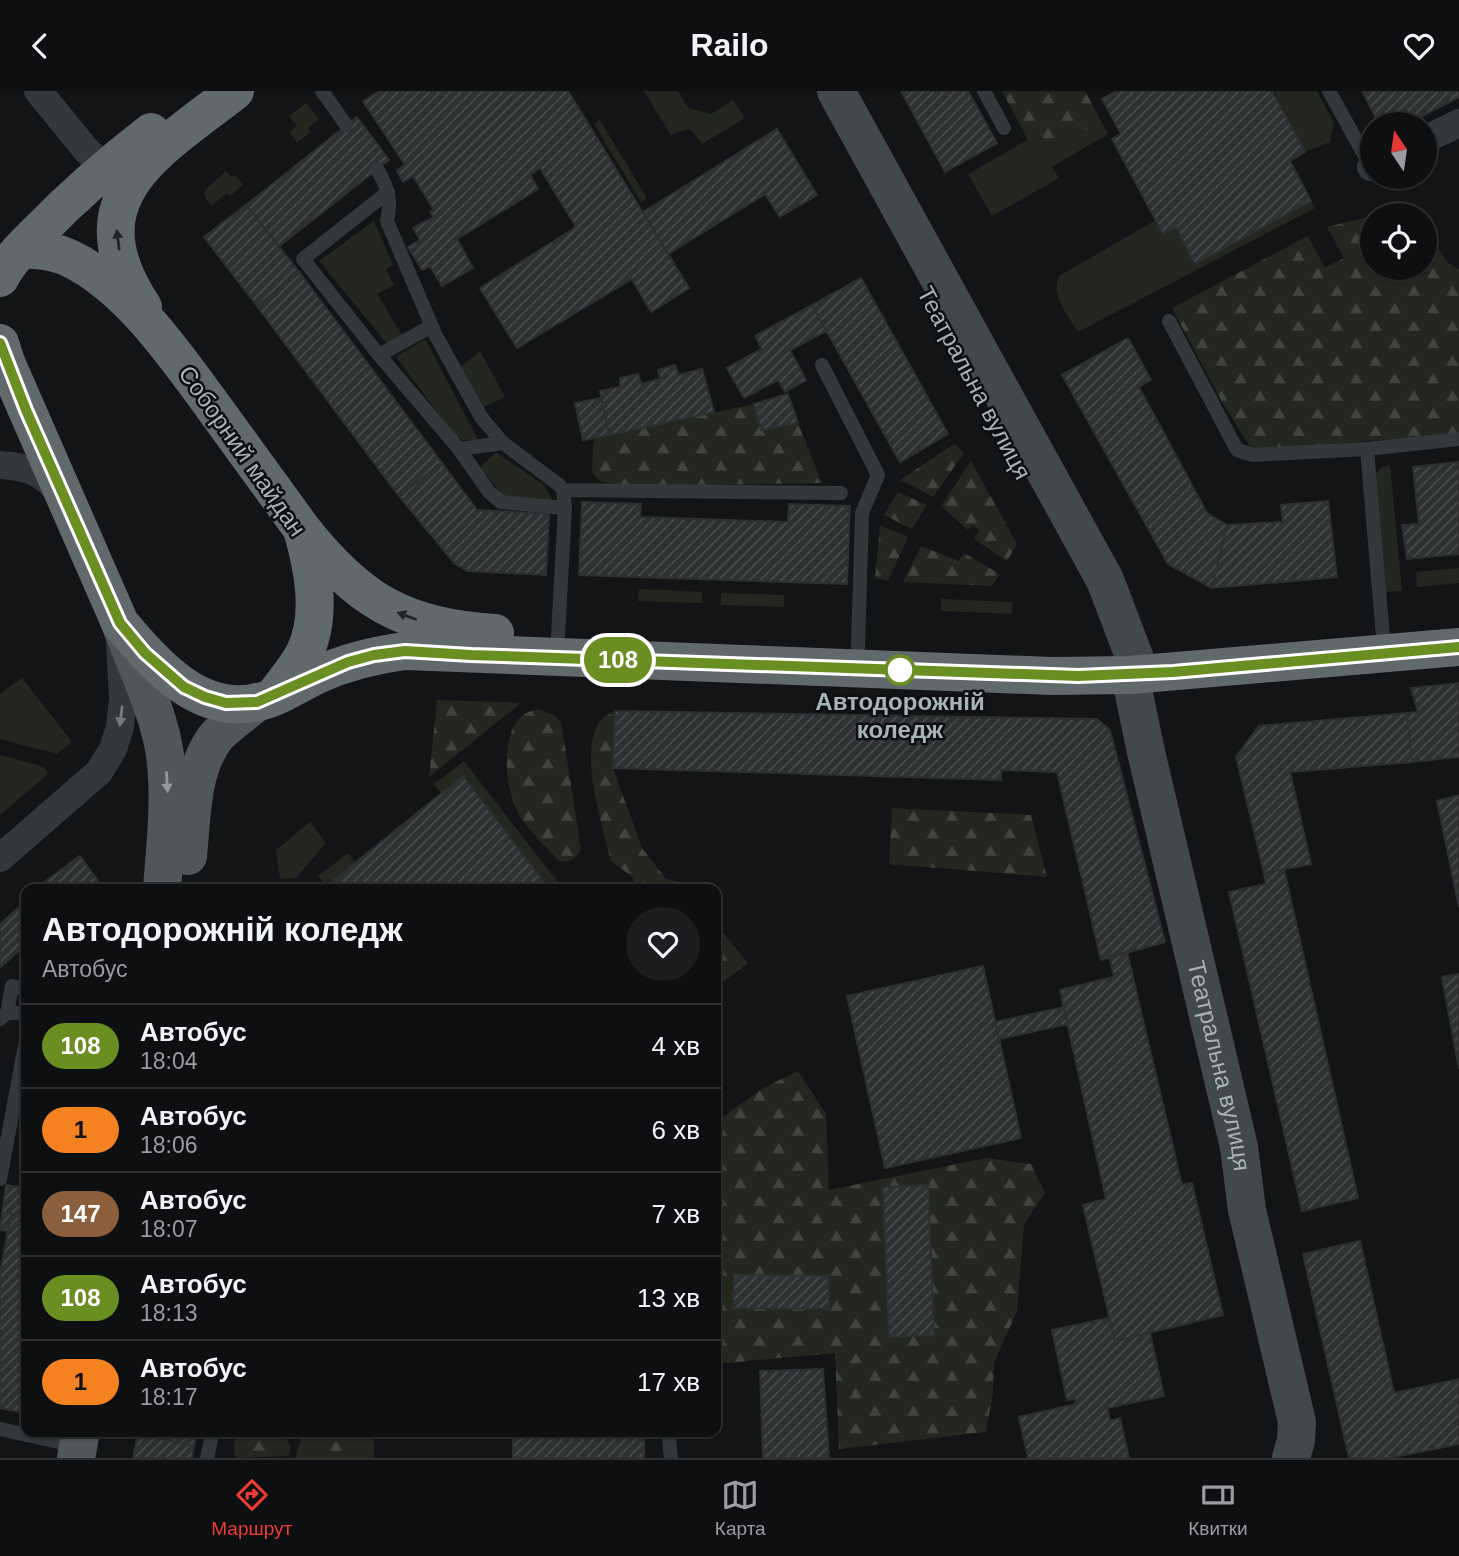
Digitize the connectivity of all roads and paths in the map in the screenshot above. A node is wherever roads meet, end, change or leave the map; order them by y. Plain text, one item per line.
1 (38, 91) edge
2 (204, 91) edge
3 (235, 91) edge
4 (322, 91) edge
5 (814, 91) edge
6 (836, 91) edge
7 (984, 91) edge
8 (1329, 91) edge
9 (1459, 123) edge
10 (346, 125) dead end
11 (1004, 128) dead end
12 (1437, 134) edge
13 (1360, 146) edge
14 (112, 161) junction
15 (377, 169) dead end
16 (388, 192) junction
17 (7, 259) edge
18 (1169, 321) dead end
19 (432, 326) junction
20 (167, 344) junction
21 (2, 353) edge
22 (379, 355) junction
23 (822, 365) dead end
24 (1459, 439) edge
25 (503, 443) junction
26 (459, 449) junction
27 (1367, 449) junction
28 (0, 465) edge
29 (563, 490) junction
30 (841, 493) dead end
31 (68, 506) junction
32 (565, 508) junction
33 (302, 529) junction
34 (120, 623) junction
35 (1459, 630) edge
36 (558, 636) junction
37 (1383, 637) junction
38 (858, 647) junction
39 (1459, 647) edge
40 (1126, 663) junction
41 (266, 699) junction
42 (0, 858) edge
43 (162, 884) edge
44 (185, 884) edge
45 (21, 988) edge
46 (4, 1016) edge
47 (21, 1067) edge
48 (0, 1179) edge
49 (0, 1429) edge
50 (21, 1433) edge
51 (42, 1437) edge
52 (212, 1437) edge
53 (669, 1437) edge
54 (85, 1445) edge
55 (1298, 1446) edge
56 (207, 1458) edge
57 (671, 1458) edge

1 - 14 street
2 - 14 highway
20 -> 3 highway
4 - 10 lane
5 - 40 street, Театральна вулиця
6 - 40 street, Театральна вулиця
7 - 11 lane
8 - 13 lane
9 - 12 street
14 - 17 highway
15 - 16 lane
16 - 19 lane
16 - 22 lane
17 - 20 highway, Соборний майдан
18 - 27 lane
19 - 22 lane
19 - 25 lane
20 - 33 highway, Соборний майдан
21 - 31 highway
22 - 26 lane
23 - 38 lane
24 - 27 lane
25 - 26 lane
25 - 29 lane
26 - 32 lane
27 - 37 lane
28 - 31 street
29 - 30 lane
29 - 32 lane
31 - 34 highway
32 - 36 lane
36 -> 33 highway
33 - 41 highway, Соборний майдан
34 - 41 highway
34 -> 42 street
34 -> 43 main road
35 - 37 highway
36 - 38 highway
37 - 40 highway
38 - 40 highway
39 - 40 highway
40 - 41 highway
40 - 55 street, Театральна вулиця
41 - 44 main road
45 - 46 lane
47 - 48 lane
49 - 50 lane
51 - 54 lane
52 - 56 lane
53 - 57 lane

